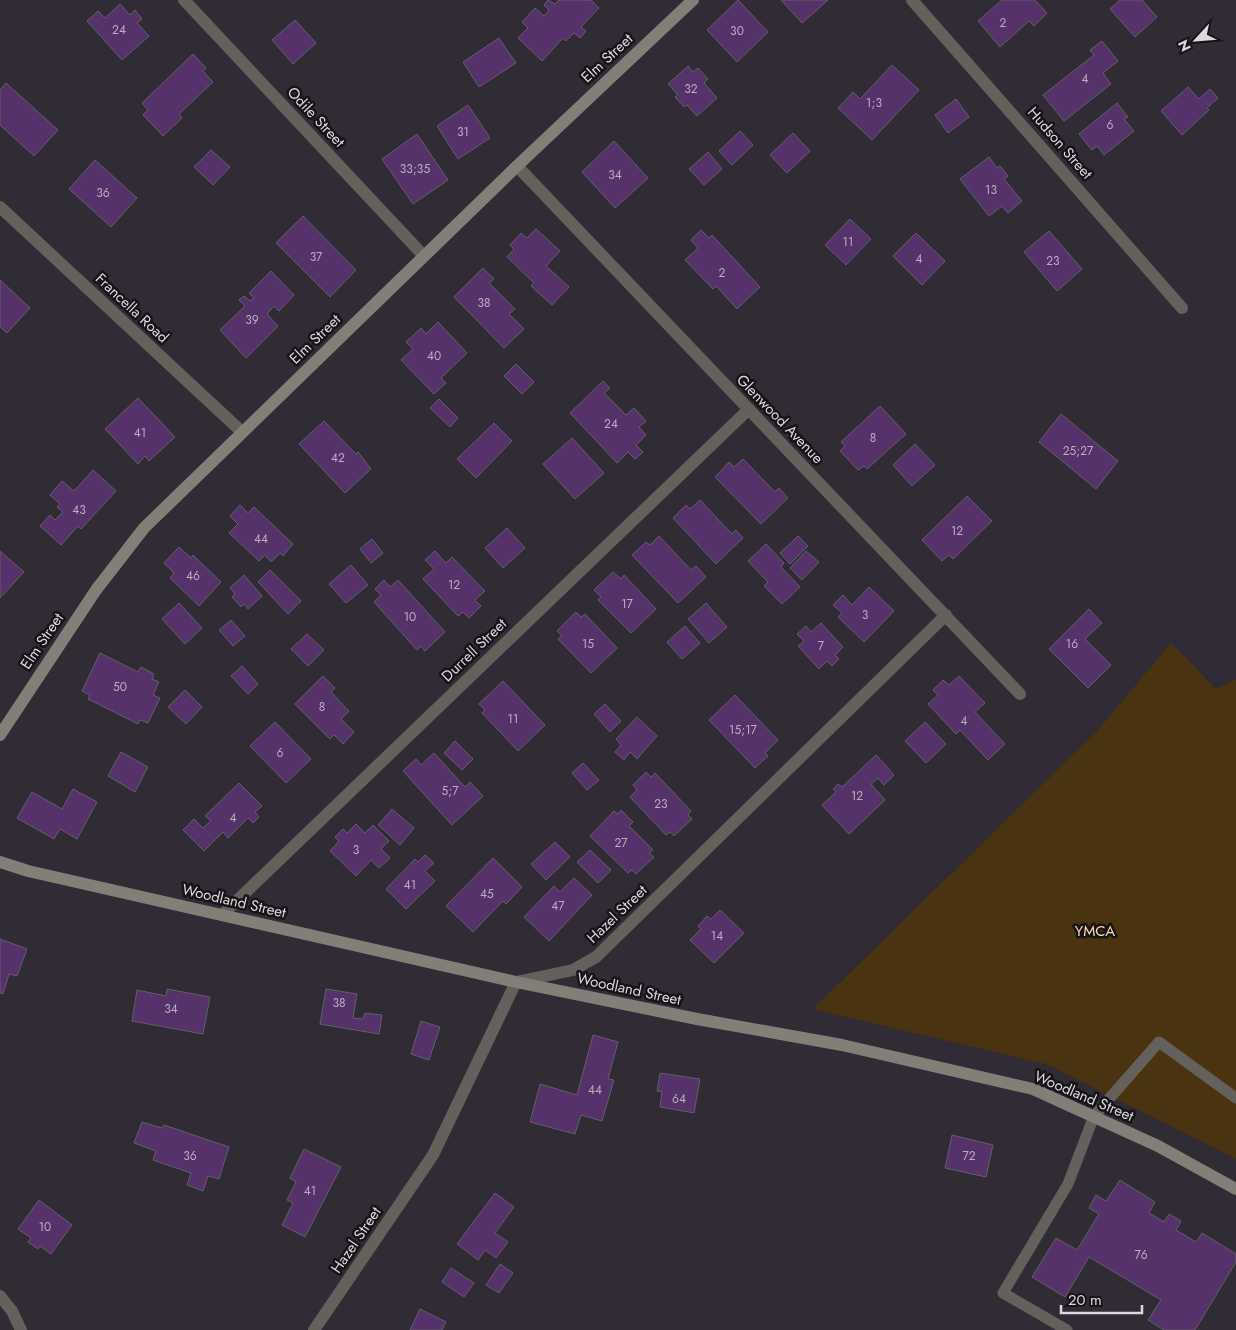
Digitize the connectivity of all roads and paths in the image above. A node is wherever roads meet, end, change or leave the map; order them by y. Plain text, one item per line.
1 (184, 0) edge
2 (693, 0) edge
3 (912, 0) edge
4 (517, 166) junction
5 (0, 207) edge
6 (424, 256) junction
7 (1182, 308) dead end
8 (748, 409) junction
9 (242, 432) junction
10 (946, 616) junction
11 (1020, 694) dead end
12 (0, 735) edge
13 (0, 862) edge
14 (222, 915) junction
15 (516, 982) junction
16 (1236, 1098) edge
17 (1094, 1116) junction
18 (1236, 1189) edge
19 (0, 1296) edge
20 (21, 1330) edge
21 (314, 1330) edge
22 (1067, 1330) edge

1 - 6 street, Odile Street
2 - 4 main road, Elm Street
3 - 7 street, Hudson Street
4 - 6 main road, Elm Street
4 - 8 street, Glenwood Avenue
5 - 9 street, Francella Road
6 - 9 main road, Elm Street
8 - 10 street, Glenwood Avenue
8 - 14 street, Durrell Street
9 - 12 main road, Elm Street
10 - 11 street, Glenwood Avenue
10 - 15 street, Hazel Street
13 - 14 main road, Woodland Street
14 - 15 main road, Woodland Street
15 - 17 main road, Woodland Street
15 - 21 street, Hazel Street
16 - 17 lane
17 - 18 main road, Woodland Street
17 - 22 lane
19 - 20 street

